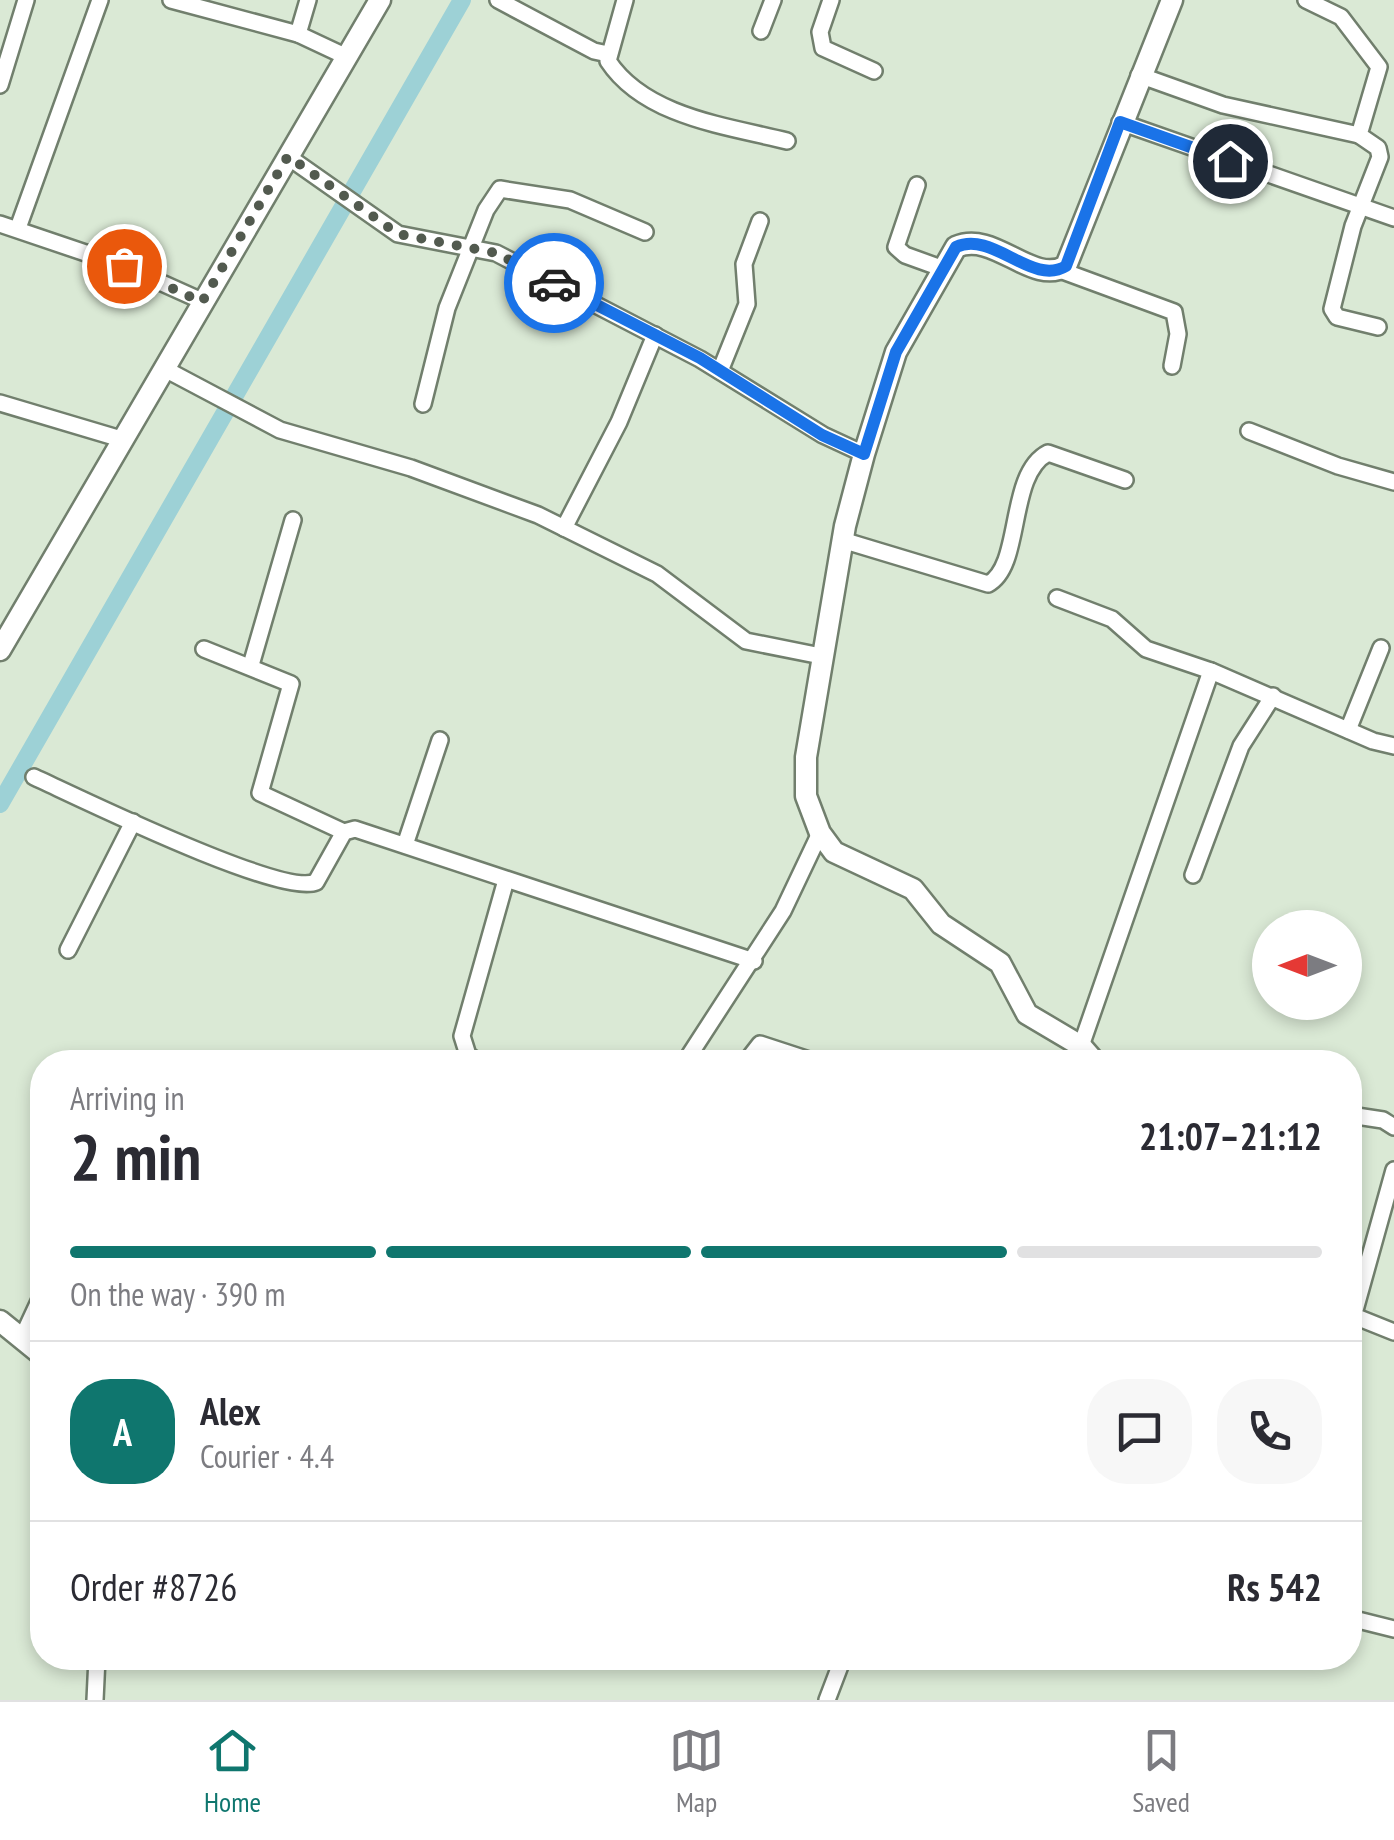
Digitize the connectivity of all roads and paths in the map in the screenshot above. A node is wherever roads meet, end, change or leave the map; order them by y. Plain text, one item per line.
1 (26, 0) edge
2 (100, 0) edge
3 (170, 0) edge
4 (308, 0) edge
5 (380, 0) edge
6 (498, 0) edge
7 (625, 0) edge
8 (773, 0) edge
9 (831, 0) edge
10 (1172, 0) edge
11 (1306, 0) edge
12 (761, 31) dead end
13 (298, 34) junction
14 (608, 54) junction
15 (347, 57) junction
16 (874, 71) dead end
17 (1139, 75) junction
18 (0, 85) edge
19 (1120, 122) junction
20 (1359, 135) junction
21 (787, 141) dead end
22 (295, 160) junction
23 (917, 185) dead end
24 (1361, 206) junction
25 (1394, 218) edge
26 (760, 221) dead end
27 (0, 224) edge
28 (18, 228) junction
29 (645, 232) dead end
30 (472, 247) junction
31 (941, 268) junction
32 (1060, 270) junction
33 (202, 302) junction
34 (1378, 326) dead end
35 (655, 335) junction
36 (1172, 366) dead end
37 (720, 370) junction
38 (172, 374) junction
39 (0, 402) edge
40 (423, 404) dead end
41 (1249, 431) dead end
42 (121, 439) junction
43 (864, 454) junction
44 (1125, 480) dead end
45 (1394, 482) edge
46 (293, 520) dead end
47 (564, 528) junction
48 (842, 540) junction
49 (1057, 598) dead end
50 (204, 648) dead end
51 (1381, 648) dead end
52 (0, 650) edge
53 (821, 656) junction
54 (250, 665) junction
55 (1211, 671) junction
56 (1273, 696) junction
57 (1348, 730) junction
58 (440, 740) dead end
59 (1394, 746) edge
60 (34, 777) dead end
61 (133, 822) junction
62 (344, 832) junction
63 (820, 833) junction
64 (405, 845) junction
65 (1193, 875) dead end
66 (506, 880) junction
67 (68, 950) dead end
68 (754, 960) junction
69 (466, 1050) edge
70 (693, 1050) edge
71 (755, 1050) edge
72 (778, 1050) edge
73 (1082, 1050) edge
74 (1089, 1050) edge
75 (1362, 1117) edge
76 (1394, 1127) edge
77 (1394, 1170) edge
78 (1362, 1286) edge
79 (0, 1321) edge
80 (30, 1321) edge
81 (1362, 1324) edge
82 (1394, 1332) edge
83 (22, 1338) junction
84 (30, 1345) edge
85 (1362, 1621) edge
86 (1394, 1629) edge
87 (96, 1670) edge
88 (838, 1670) edge
89 (95, 1700) edge
90 (827, 1700) edge

1 - 18 street
2 - 28 street
3 - 13 street
4 - 13 street
5 - 15 street
6 - 14 street
7 - 14 street
8 - 12 street
9 - 16 street
10 - 17 street
11 - 20 street
13 - 15 street
14 - 21 street
15 - 22 street
17 - 19 street
17 - 20 street
19 - 24 street
19 - 32 street
20 - 24 street
22 - 30 street
22 - 33 street
23 - 31 street
24 - 25 street
24 - 34 street
26 - 37 street
27 - 28 street
28 - 33 street
29 - 30 street
30 - 35 street
30 - 40 street
31 - 32 street
31 - 43 street
32 - 36 street
33 - 38 street
35 - 37 street
35 - 47 street
37 - 43 street
38 - 42 street
38 - 47 street
39 - 42 street
41 - 45 street
42 - 52 street
43 - 48 street
44 - 48 street
46 - 54 street
47 - 53 street
48 - 53 street
49 - 55 street
50 - 54 street
51 - 57 street
53 - 63 street
54 - 62 street
55 - 56 street
55 - 74 street
56 - 57 street
56 - 65 street
57 - 59 street
58 - 64 street
60 - 61 street
61 - 62 street
61 - 67 street
62 - 64 street
63 - 68 street
63 - 73 street
64 - 66 street
66 - 68 street
66 - 69 street
68 - 70 street
71 - 72 street
75 - 76 street
77 - 78 street
79 - 83 street
80 - 83 street
81 - 82 street
83 - 84 street
85 - 86 street
87 - 89 street
88 - 90 street

